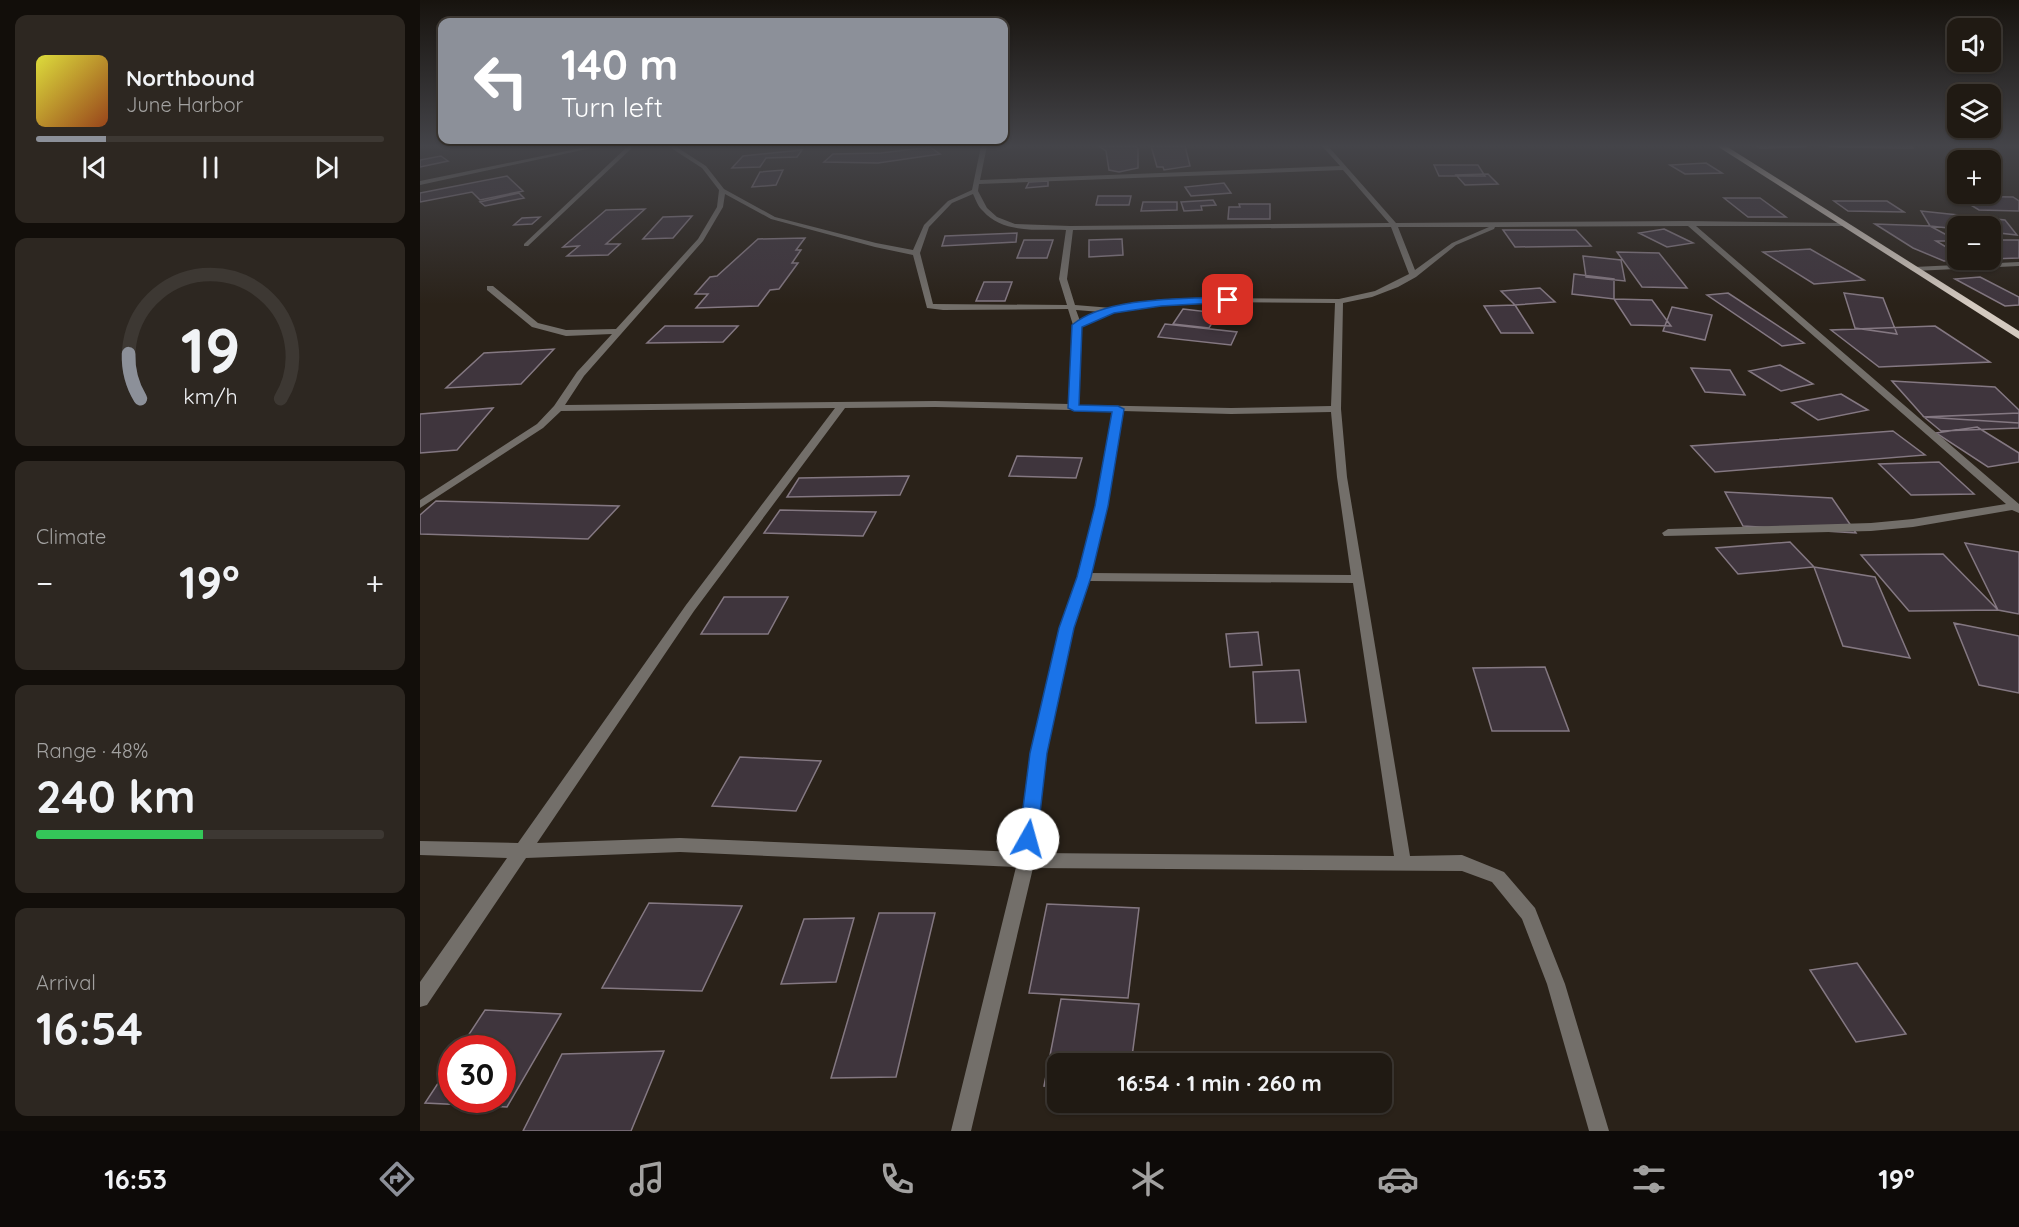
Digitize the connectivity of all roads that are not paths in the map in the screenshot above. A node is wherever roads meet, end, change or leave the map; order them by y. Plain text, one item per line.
1 (575, 199) edge
2 (721, 199) edge
3 (739, 199) edge
4 (957, 199) edge
5 (979, 199) edge
6 (1372, 199) edge
7 (1804, 199) edge
8 (1688, 223) junction
9 (1501, 224) junction
10 (1844, 224) junction
11 (1394, 225) junction
12 (1070, 228) junction
13 (526, 245) dead end
14 (916, 253) junction
15 (2019, 264) edge
16 (1914, 269) junction
17 (1413, 275) junction
18 (490, 288) dead end
19 (1339, 301) junction
20 (1070, 307) junction
21 (1112, 310) junction
22 (1077, 325) junction
23 (616, 331) junction
24 (2019, 336) edge
25 (841, 406) junction
26 (558, 408) junction
27 (1074, 408) junction
28 (1118, 409) junction
29 (1336, 409) junction
30 (420, 505) edge
31 (2017, 508) edge
32 (1668, 533) dead end
33 (1084, 577) junction
34 (1356, 579) junction
35 (420, 848) edge
36 (522, 851) junction
37 (1026, 860) junction
38 (1403, 864) junction
39 (420, 998) edge
40 (961, 1131) edge
41 (1599, 1131) edge

1 - 13 street
2 - 23 street
3 - 14 street
4 - 14 street
5 - 12 street
6 - 11 street
7 - 10 highway
8 - 9 street
8 - 10 street
8 - 31 street
9 - 11 street
9 - 17 street
10 - 16 highway
11 - 12 street
11 - 17 street
12 - 20 street
14 - 20 street
15 - 16 street
16 - 24 highway
17 - 19 street
18 - 23 street
19 - 21 street
19 - 29 street
20 - 21 street
20 - 22 street
21 - 22 street
22 - 27 street
23 - 26 street
25 - 26 street
25 - 27 street
25 - 36 street
26 - 30 street
27 - 28 street
28 - 29 street
28 - 33 street
29 - 34 street
31 - 32 street
33 - 34 street
33 - 37 street
34 - 38 street
35 - 36 street
36 - 37 street
36 - 39 street
37 - 38 street
37 - 40 street
38 - 41 street

